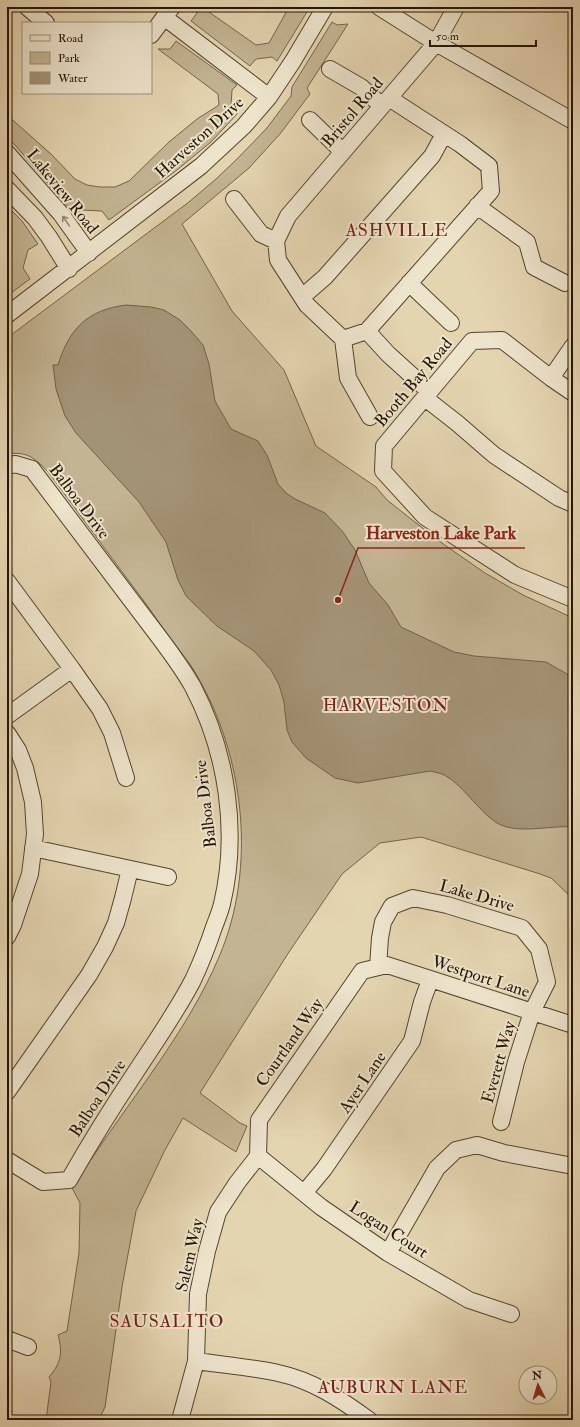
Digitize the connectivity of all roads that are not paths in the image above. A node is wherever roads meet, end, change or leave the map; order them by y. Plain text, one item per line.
1 (27, 7) edge
2 (325, 7) edge
3 (379, 7) edge
4 (456, 7) edge
5 (168, 12) edge
6 (45, 22) edge
7 (152, 34) edge
8 (436, 43) junction
9 (330, 69) dead end
10 (269, 97) junction
11 (386, 102) junction
12 (310, 120) dead end
13 (573, 121) edge
14 (444, 134) junction
15 (344, 152) junction
16 (7, 153) edge
17 (7, 189) edge
18 (234, 199) dead end
19 (477, 206) junction
20 (276, 241) junction
21 (89, 253) junction
22 (69, 268) junction
23 (409, 283) junction
24 (565, 283) dead end
25 (302, 297) junction
26 (7, 315) edge
27 (451, 323) dead end
28 (367, 331) junction
29 (343, 339) junction
30 (573, 346) edge
31 (551, 378) junction
32 (573, 393) edge
33 (427, 395) junction
34 (370, 417) dead end
35 (7, 466) edge
36 (573, 504) edge
37 (7, 581) edge
38 (573, 599) edge
39 (72, 669) junction
40 (7, 716) edge
41 (7, 732) edge
42 (126, 778) dead end
43 (33, 848) junction
44 (130, 869) junction
45 (168, 877) dead end
46 (7, 937) edge
47 (378, 967) junction
48 (430, 980) junction
49 (532, 1012) junction
50 (573, 1025) edge
51 (7, 1092) edge
52 (501, 1122) dead end
53 (258, 1156) junction
54 (7, 1160) edge
55 (573, 1166) edge
56 (304, 1193) junction
57 (388, 1253) junction
58 (511, 1314) dead end
59 (7, 1339) edge
60 (28, 1347) dead end
61 (196, 1361) junction
62 (180, 1420) edge
63 (369, 1420) edge

1 - 6 street
2 - 10 street, Harveston Drive
3 - 8 street
4 - 8 street, Bristol Road
5 - 7 street
5 - 10 street
8 - 11 street, Bristol Road
8 - 13 street
9 - 11 street
10 - 21 street, Harveston Drive
11 - 14 street
11 - 15 street, Bristol Road
12 - 15 street
14 - 19 street
14 - 25 street
15 - 20 street, Bristol Road
21 -> 16 street, Lakeview Road
17 - 22 street
18 - 20 street
19 - 23 street
19 - 24 street
20 - 25 street
21 - 22 street, Harveston Drive
22 - 26 street, Harveston Drive
23 - 27 street
23 - 28 street
25 - 29 street
28 - 29 street
28 - 33 street
29 - 34 street
30 - 31 street
31 - 32 street, Booth Bay Road
31 - 33 street, Booth Bay Road
33 - 36 street
33 - 38 street, Booth Bay Road
35 - 54 street, Balboa Drive
37 - 39 street
39 - 40 street
39 - 42 street
41 - 43 street
43 - 44 street
43 - 46 street
44 - 45 street
44 - 51 street
47 - 48 street, Westport Lane
47 - 49 street, Lake Drive
47 - 53 street, Courtland Way
48 - 49 street, Westport Lane
48 - 56 street, Ayer Lane
49 - 50 street, Westport Lane
49 - 52 street, Everett Way
53 - 56 street, Logan Court
53 - 61 street, Salem Way
55 - 57 street
56 - 57 street, Logan Court
57 - 58 street, Logan Court
59 - 60 street
61 - 62 street, Salem Way
61 - 63 street

